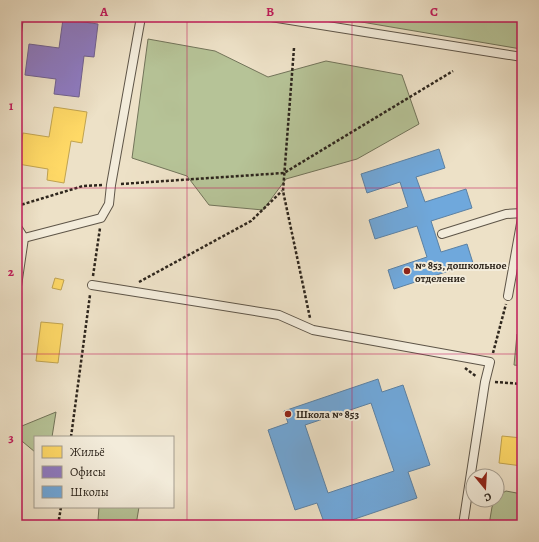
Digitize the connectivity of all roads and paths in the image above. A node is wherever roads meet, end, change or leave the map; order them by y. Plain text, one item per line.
1 (19, 17) edge
2 (141, 17) edge
3 (271, 17) edge
4 (17, 32) edge
5 (294, 48) dead end
6 (522, 57) edge
7 (453, 71) dead end
8 (284, 173) junction
9 (112, 185) junction
10 (283, 191) junction
11 (17, 206) edge
12 (522, 213) edge
13 (101, 218) junction
14 (522, 218) edge
15 (17, 227) edge
16 (442, 234) dead end
17 (24, 238) junction
18 (92, 285) junction
19 (17, 286) edge
20 (123, 290) junction
21 (508, 296) joint
22 (312, 330) junction
23 (490, 362) junction
24 (71, 436) edge
25 (61, 508) edge
26 (58, 525) edge
27 (463, 525) edge

1 - 4 lane
2 - 9 lane
3 - 6 lane
5 - 8 path
7 - 8 path
8 - 9 path
8 - 10 path
9 - 11 path
9 - 13 lane
10 - 20 path
10 - 22 path
12 - 16 lane
13 - 17 lane
13 - 18 path
14 - 21 lane
15 - 17 lane
17 - 19 lane
18 - 20 lane
18 - 24 path
20 - 22 lane
21 - 23 path
22 - 23 lane
23 - 27 lane
25 - 26 path

